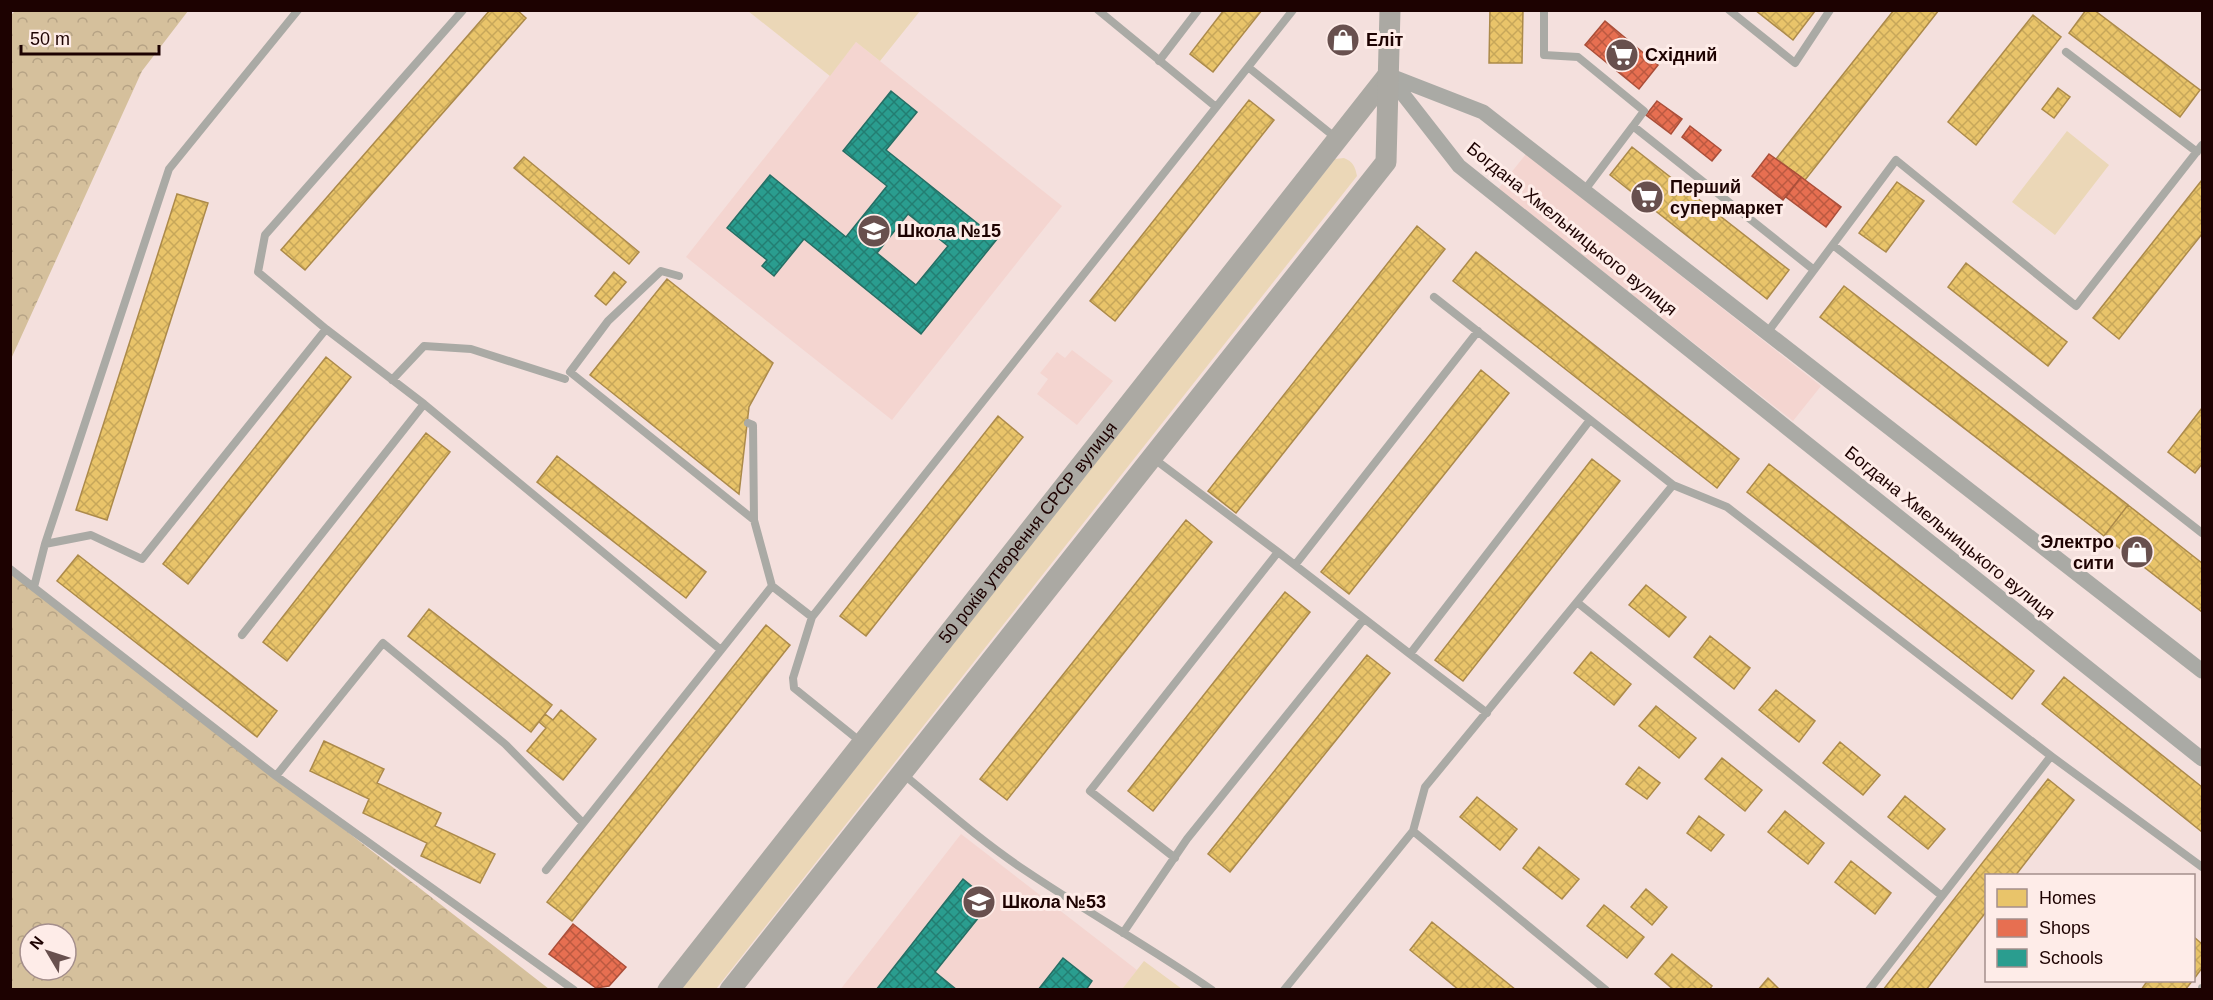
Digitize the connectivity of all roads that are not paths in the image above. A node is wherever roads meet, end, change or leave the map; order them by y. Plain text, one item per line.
1 (298, 10) edge
2 (463, 10) edge
3 (1098, 10) edge
4 (1198, 10) edge
5 (1293, 10) edge
6 (1390, 10) edge
7 (1544, 10) edge
8 (1729, 10) edge
9 (1830, 10) edge
10 (2066, 52) dead end
11 (1159, 61) junction
12 (1248, 67) junction
13 (1388, 75) junction
14 (1216, 107) junction
15 (1633, 126) junction
16 (1337, 138) junction
17 (2200, 149) edge
18 (1584, 191) junction
19 (1833, 245) junction
20 (1814, 270) junction
21 (679, 276) dead end
22 (1434, 297) dead end
23 (326, 329) junction
24 (1478, 331) junction
25 (1767, 333) junction
26 (565, 379) dead end
27 (392, 380) junction
28 (423, 404) junction
29 (1590, 420) junction
30 (748, 423) dead end
31 (1152, 458) junction
32 (1673, 485) junction
33 (754, 520) junction
34 (2202, 532) edge
35 (45, 544) junction
36 (1278, 552) junction
37 (1295, 565) junction
38 (10, 569) edge
39 (772, 586) junction
40 (33, 587) junction
41 (1578, 603) junction
42 (812, 617) junction
43 (1364, 619) junction
44 (242, 635) dead end
45 (721, 650) junction
46 (1410, 654) junction
47 (2202, 671) edge
48 (1487, 713) junction
49 (862, 743) junction
50 (2051, 756) junction
51 (2202, 759) edge
52 (902, 773) junction
53 (276, 776) junction
54 (583, 823) junction
55 (1413, 831) junction
56 (1175, 858) junction
57 (2202, 867) edge
58 (546, 870) dead end
59 (1942, 896) junction
60 (1123, 933) junction
61 (574, 990) edge
62 (668, 990) edge
63 (730, 990) edge
64 (1212, 990) edge
65 (1284, 990) edge
66 (1606, 990) edge
67 (1869, 990) edge

1 - 35 lane
2 - 23 lane
3 - 11 lane
4 - 11 lane
5 - 12 lane
6 - 13 main road
7 - 15 lane
8 - 9 lane
10 - 17 lane
11 - 14 lane
12 - 14 lane
12 - 16 lane
13 - 16 main road, 50 років утворення СРСР вулиця
13 - 18 street, Богдана Хмельницького вулиця
13 - 31 main road
13 - 51 street, Богдана Хмельницького вулиця
14 - 42 lane
15 - 18 lane
15 - 20 lane
16 - 49 main road, 50 років утворення СРСР вулиця
17 - 19 lane
18 - 25 street, Богдана Хмельницького вулиця
19 - 20 lane
19 - 34 lane
20 - 25 lane
21 - 33 lane
22 - 24 lane
23 - 27 lane
23 - 35 lane
24 - 29 lane
24 - 37 lane
25 - 47 street, Богдана Хмельницького вулиця
26 - 27 lane
27 - 28 lane
28 - 44 lane
28 - 45 lane
29 - 32 lane
29 - 46 lane
30 - 33 lane
31 - 36 lane
31 - 52 main road
32 - 41 lane
32 - 50 lane
33 - 39 lane
35 - 40 lane
36 - 37 lane
36 - 56 lane
37 - 43 lane
38 - 40 lane
39 - 42 lane
39 - 45 lane
40 - 53 lane
41 - 48 lane
41 - 59 lane
42 - 49 lane
43 - 46 lane
43 - 56 lane
45 - 54 lane
46 - 48 lane
48 - 55 lane
49 - 62 main road, 50 років утворення СРСР вулиця
50 - 57 lane
50 - 59 lane
52 - 60 lane
52 - 63 main road
53 - 54 lane
53 - 61 lane
54 - 58 lane
55 - 65 lane
55 - 66 lane
56 - 60 lane
59 - 67 lane
60 - 64 lane

